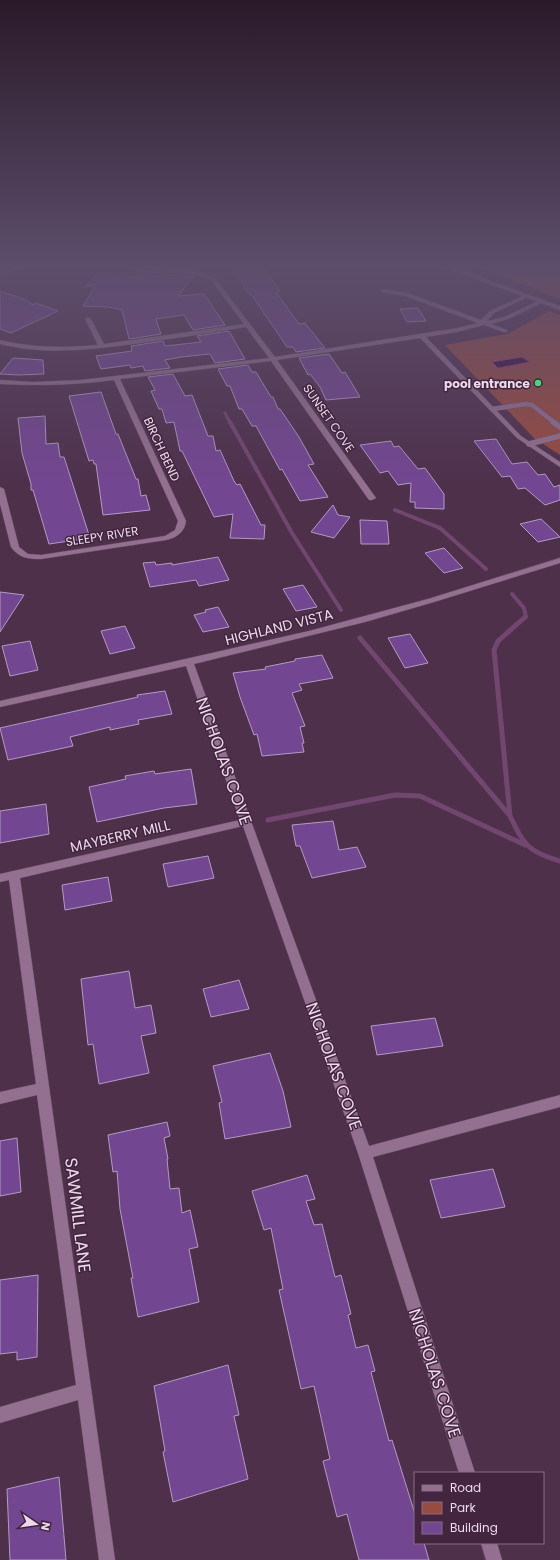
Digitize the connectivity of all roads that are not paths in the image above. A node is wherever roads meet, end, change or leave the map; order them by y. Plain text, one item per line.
1 (98, 338) edge
2 (159, 338) edge
3 (258, 338) edge
4 (410, 338) edge
5 (424, 338) edge
6 (0, 342) edge
7 (102, 346) junction
8 (273, 359) junction
9 (116, 377) junction
10 (0, 382) edge
11 (492, 409) junction
12 (560, 427) edge
13 (560, 436) edge
14 (529, 444) junction
15 (560, 465) edge
16 (0, 489) edge
17 (372, 498) dead end
18 (179, 531) joint
19 (560, 560) edge
20 (189, 662) junction
21 (0, 704) edge
22 (246, 822) junction
23 (14, 875) junction
24 (0, 878) edge
25 (44, 1088) junction
26 (0, 1098) edge
27 (560, 1102) edge
28 (365, 1153) junction
29 (83, 1391) junction
30 (0, 1415) edge
31 (467, 1472) edge
32 (489, 1544) edge
33 (107, 1560) edge
34 (494, 1560) edge

1 - 7 street
2 - 7 street
3 - 8 street, SUNSET COVE
4 - 8 street
5 - 11 street
6 - 7 street
8 - 9 street
8 - 17 street, SUNSET COVE
9 - 10 street
9 - 18 street, BIRCH BEND
11 - 12 lane
11 - 14 street
13 - 14 lane
14 - 15 street
16 - 18 street, SLEEPY RIVER
19 - 20 street, HIGHLAND VISTA
20 - 21 street, HIGHLAND VISTA
20 - 22 street, NICHOLAS COVE
22 - 23 street, MAYBERRY MILL
22 - 28 street, NICHOLAS COVE
23 - 24 street, MAYBERRY MILL
23 - 25 street, SAWMILL LANE
25 - 26 street
25 - 29 street, SAWMILL LANE
27 - 28 street
28 - 31 street, NICHOLAS COVE
29 - 30 street
29 - 33 street, SAWMILL LANE
32 - 34 street

